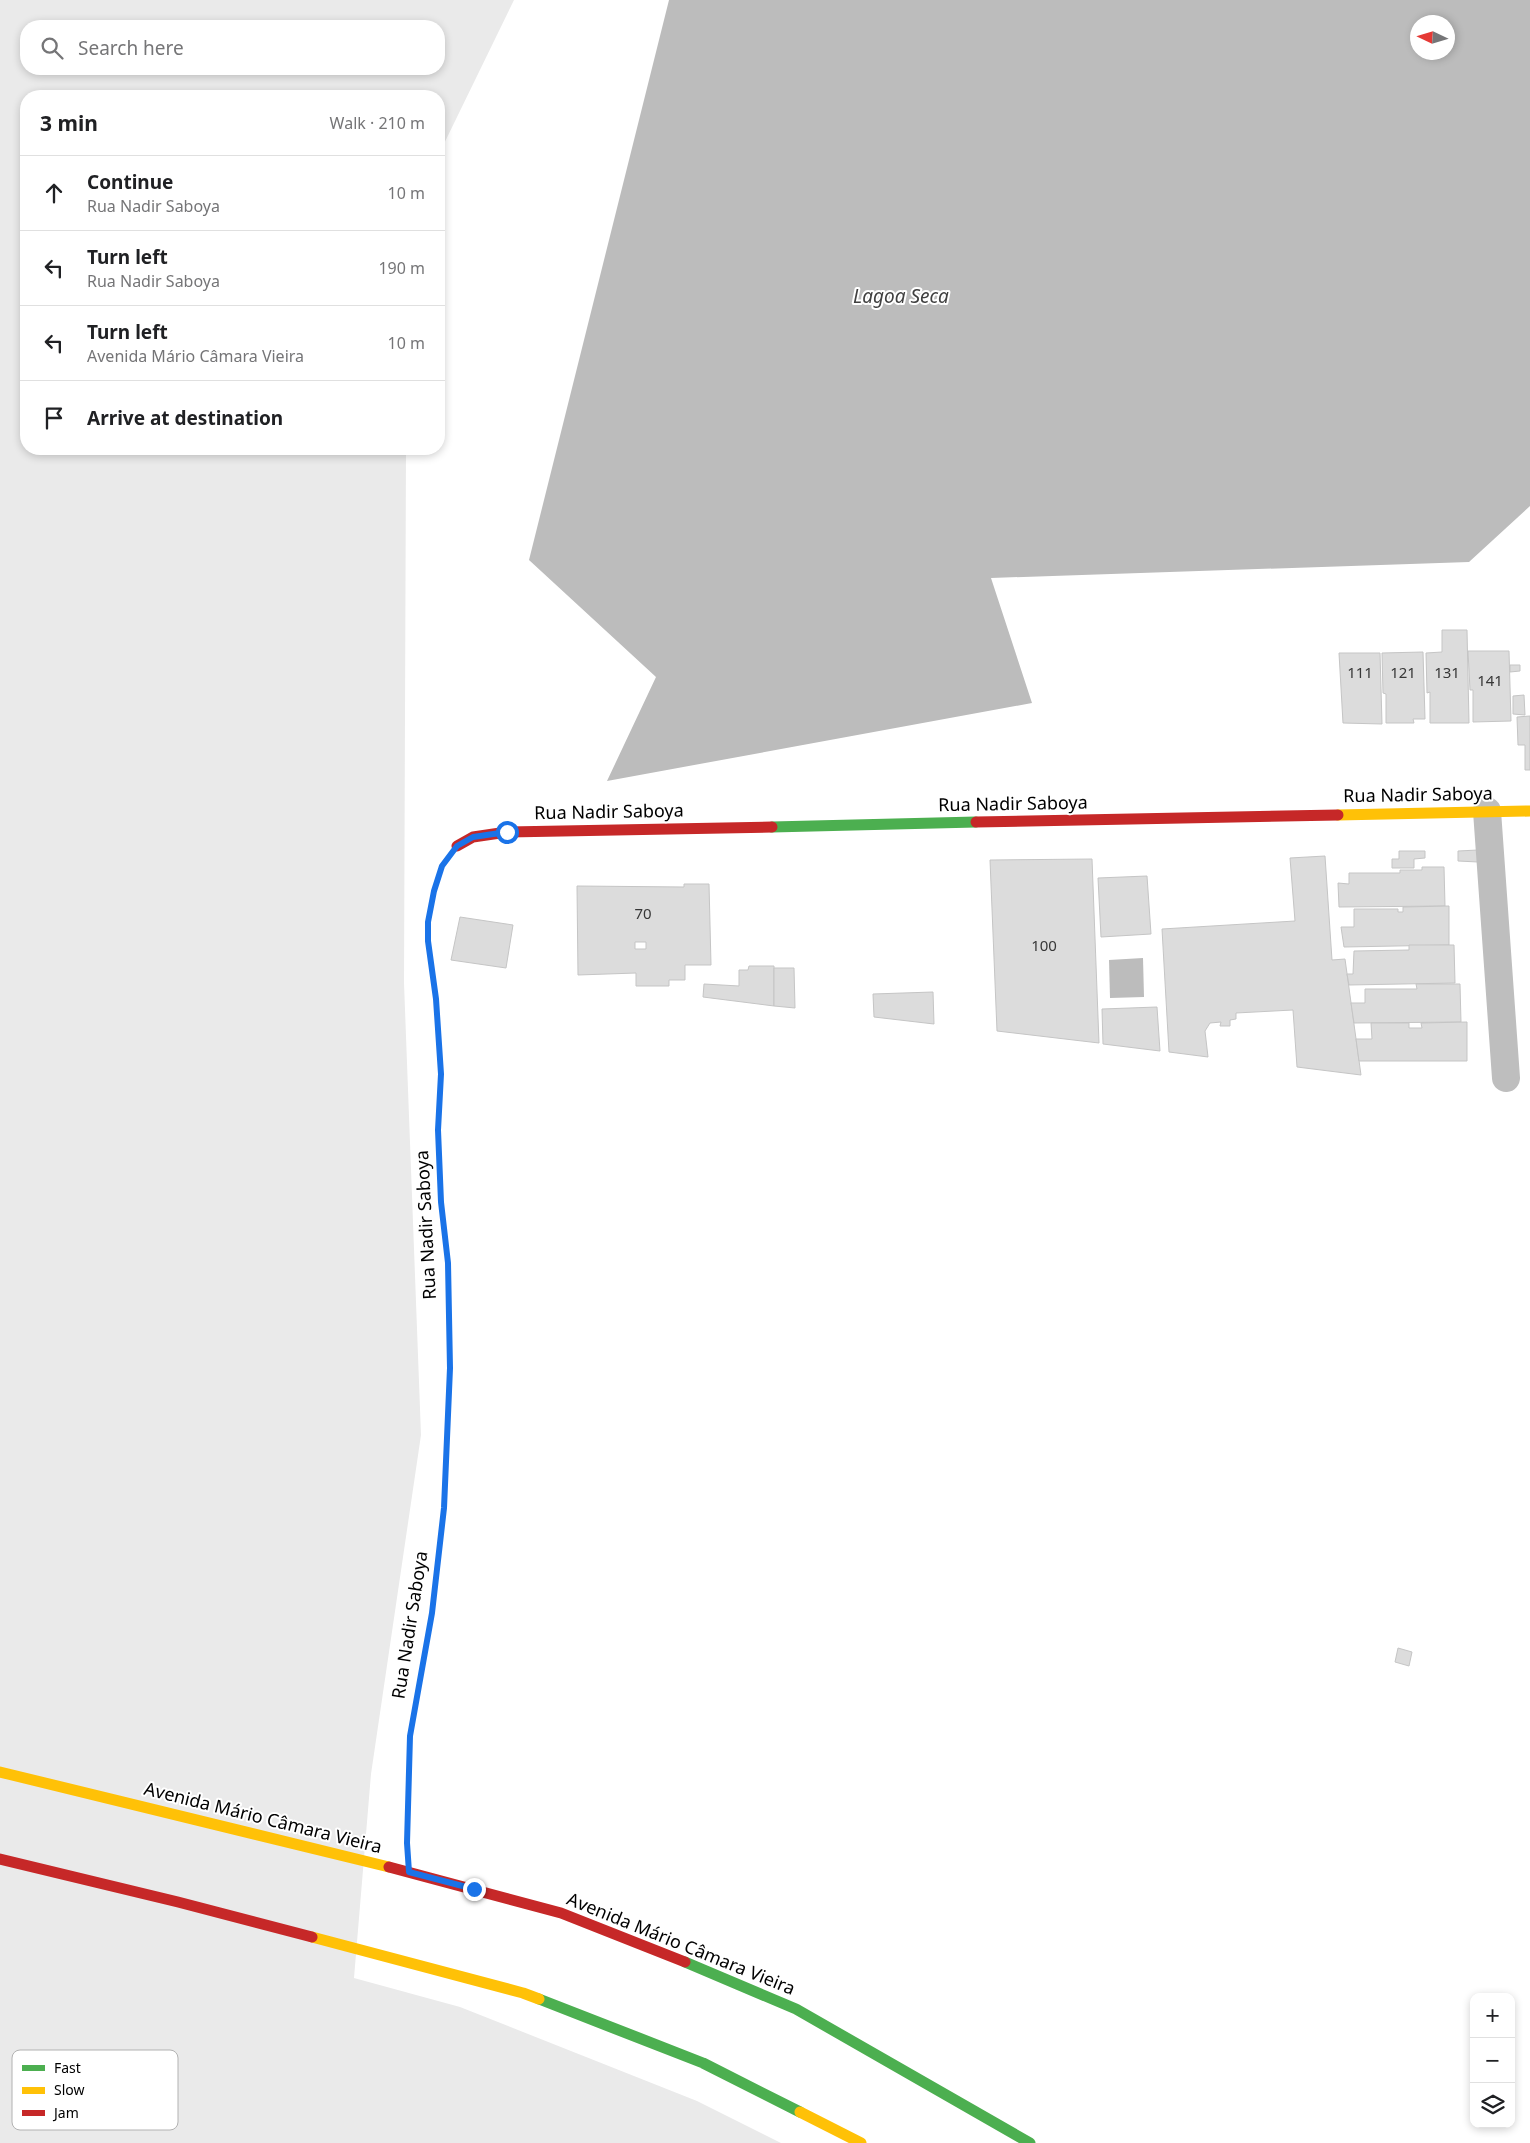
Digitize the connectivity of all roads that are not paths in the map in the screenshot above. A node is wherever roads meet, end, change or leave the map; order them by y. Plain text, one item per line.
1 (1530, 810) edge
2 (1487, 811) junction
3 (457, 846) road end
4 (1506, 1078) dead end
5 (0, 1772) edge
6 (0, 1859) edge
7 (861, 2143) edge
8 (1030, 2143) edge

1 - 2 street, Rua Nadir Saboya
2 - 3 street, Rua Nadir Saboya
2 - 4 street
5 - 8 street, Avenida Mário Câmara Vieira
6 - 7 street

